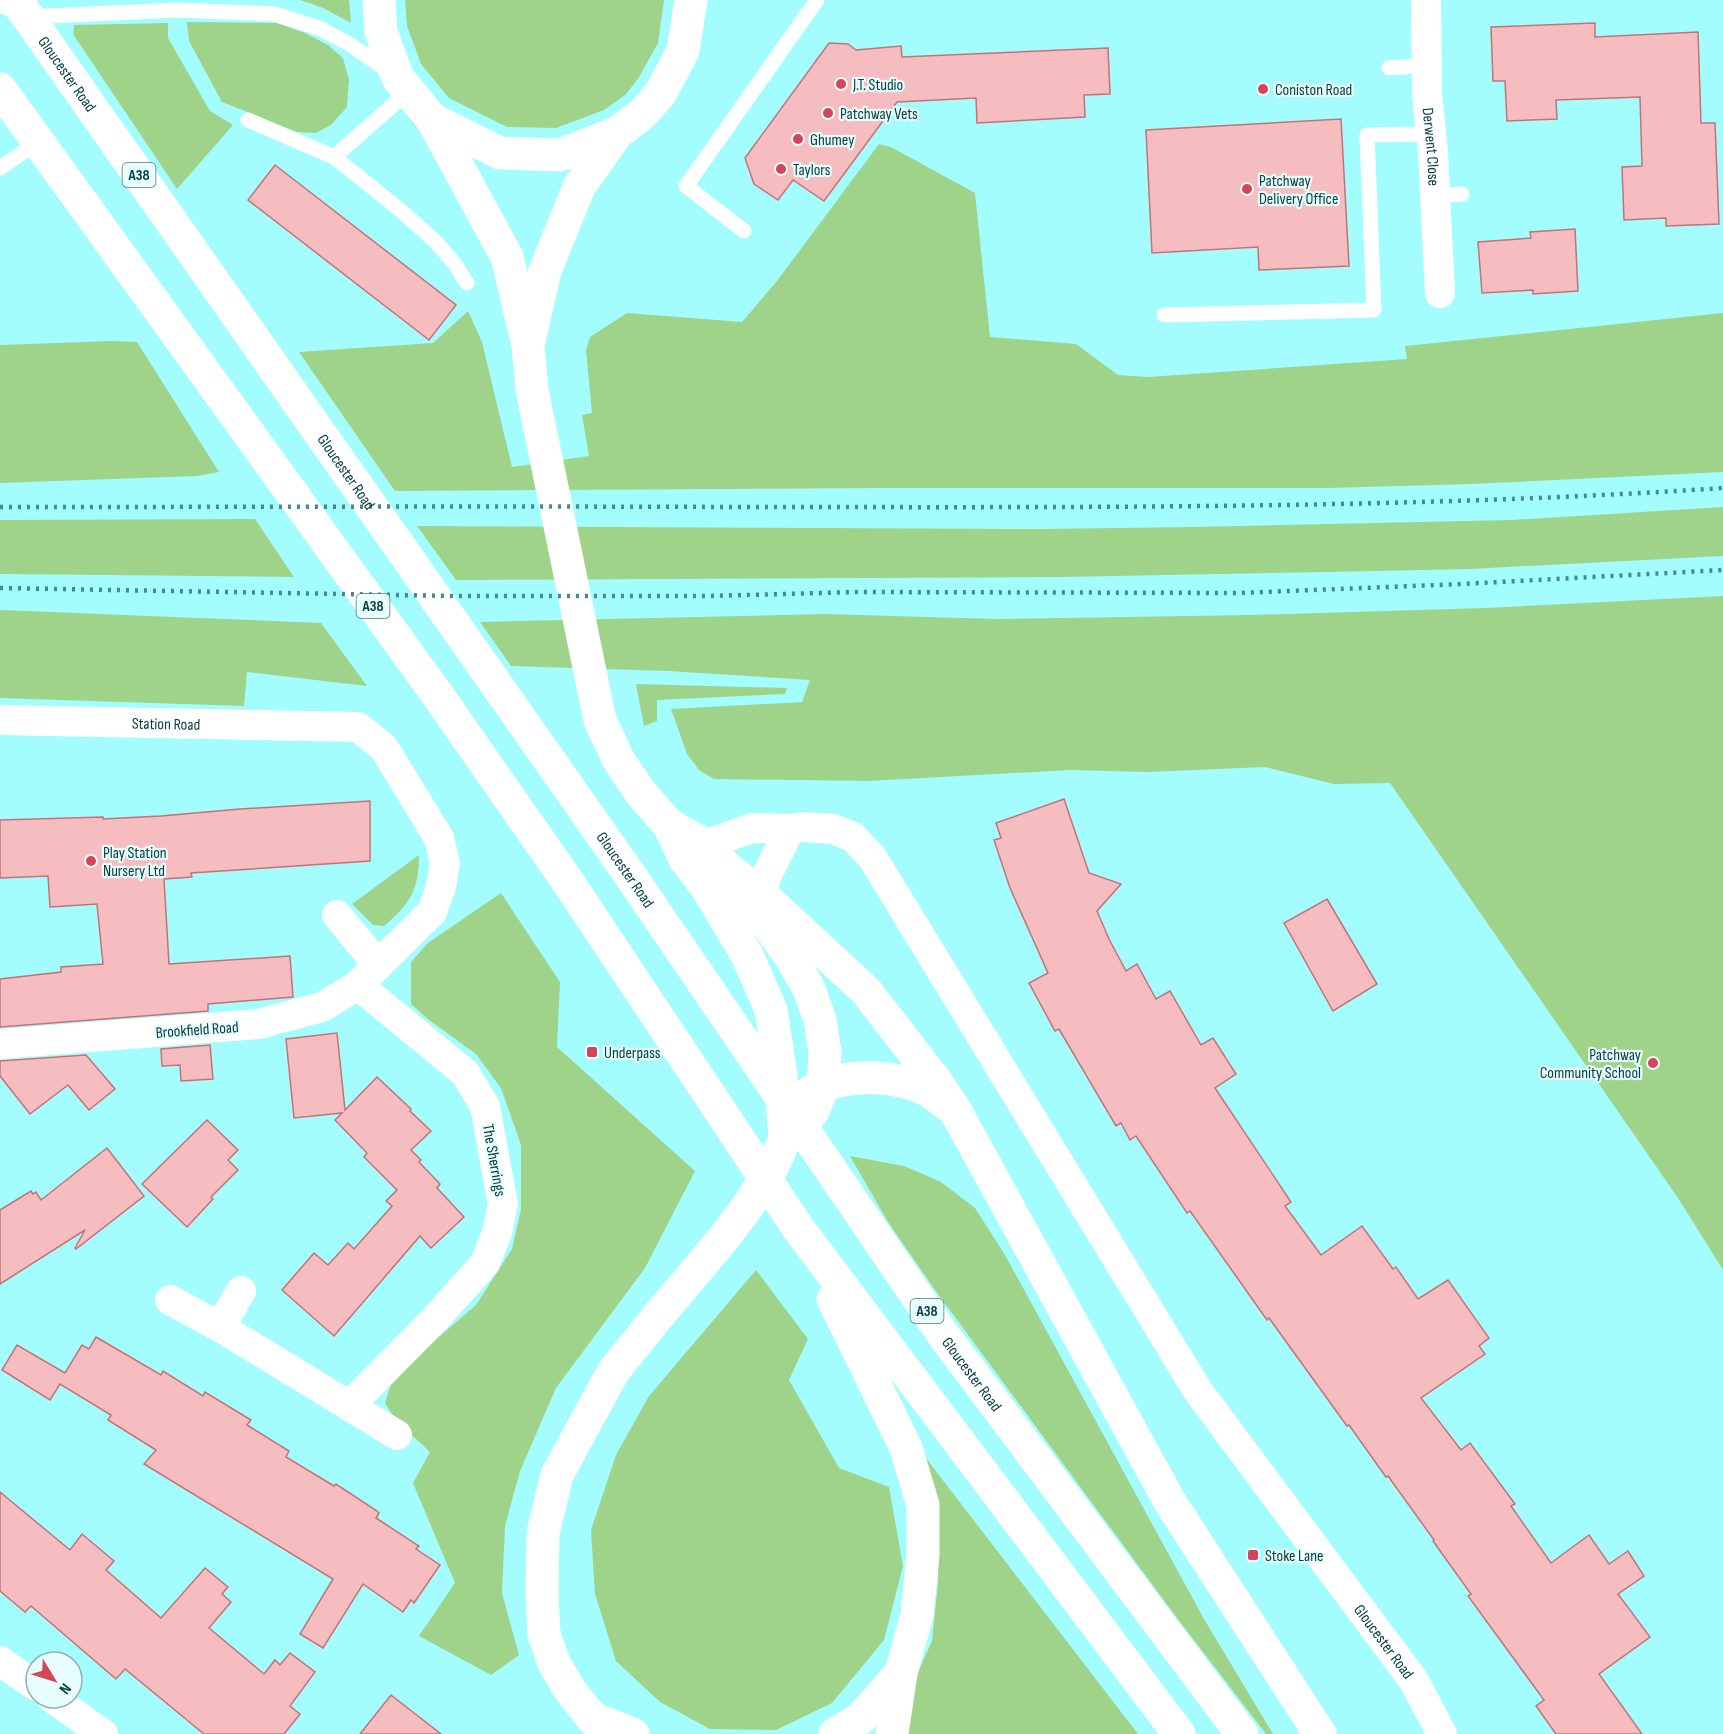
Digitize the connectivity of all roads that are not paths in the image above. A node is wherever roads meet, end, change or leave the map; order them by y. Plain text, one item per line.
1 (379, 0) edge
2 (691, 0) edge
3 (817, 0) edge
4 (1426, 0) edge
5 (14, 7) edge
6 (1427, 65) junction
7 (1389, 68) dead end
8 (404, 85) junction
9 (0, 89) edge
10 (432, 119) junction
11 (248, 120) dead end
12 (617, 133) junction
13 (1431, 134) junction
14 (38, 142) junction
15 (334, 157) junction
16 (0, 168) edge
17 (744, 231) dead end
18 (467, 283) dead end
19 (1440, 293) dead end
20 (1164, 315) dead end
21 (528, 345) junction
22 (0, 720) edge
23 (333, 725) joint
24 (669, 825) junction
25 (790, 829) junction
26 (705, 845) junction
27 (760, 905) junction
28 (337, 915) dead end
29 (368, 975) junction
30 (0, 1044) edge
31 (802, 1109) junction
32 (955, 1110) junction
33 (798, 1228) junction
34 (241, 1291) dead end
35 (170, 1300) dead end
36 (220, 1328) junction
37 (349, 1406) junction
38 (397, 1435) dead end
39 (0, 1661) edge
40 (902, 1673) junction
41 (24, 1678) edge
42 (69, 1710) edge
43 (601, 1726) edge
44 (103, 1734) edge
45 (633, 1734) edge
46 (836, 1734) edge
47 (892, 1734) edge
48 (1179, 1734) edge
49 (1242, 1734) edge
50 (1320, 1734) edge
51 (1442, 1734) edge

1 - 8 main road
2 - 12 main road
3 - 17 lane
4 - 6 street, Derwent Close
5 - 8 lane
5 - 49 main road, Gloucester Road / A38
6 - 7 lane
6 - 13 street, Derwent Close
8 - 10 main road
8 - 15 lane
9 - 14 main road, A38
10 - 12 main road
10 - 21 main road
11 - 15 lane
12 - 21 main road
13 - 19 street, Derwent Close
13 - 20 lane
14 - 16 lane
14 - 33 main road, A38
15 - 18 lane
21 - 24 main road
22 - 23 street, Station Road
23 - 29 street, Brookfield Road
24 - 26 main road
24 - 31 main road
25 - 26 street, Gloucester Road
25 - 27 street
25 - 51 street, Gloucester Road
26 - 27 main road
27 - 31 main road
27 - 32 main road
28 - 29 street
29 - 30 street, Brookfield Road
29 - 37 street, The Sherrings
31 - 32 main road
31 - 43 main road
32 - 50 main road
33 - 40 main road
33 - 48 main road, A38
34 - 36 street
35 - 36 street
36 - 37 street
37 - 38 street
39 - 41 street
40 - 46 main road
40 - 47 main road
42 - 44 street
43 - 45 main road

